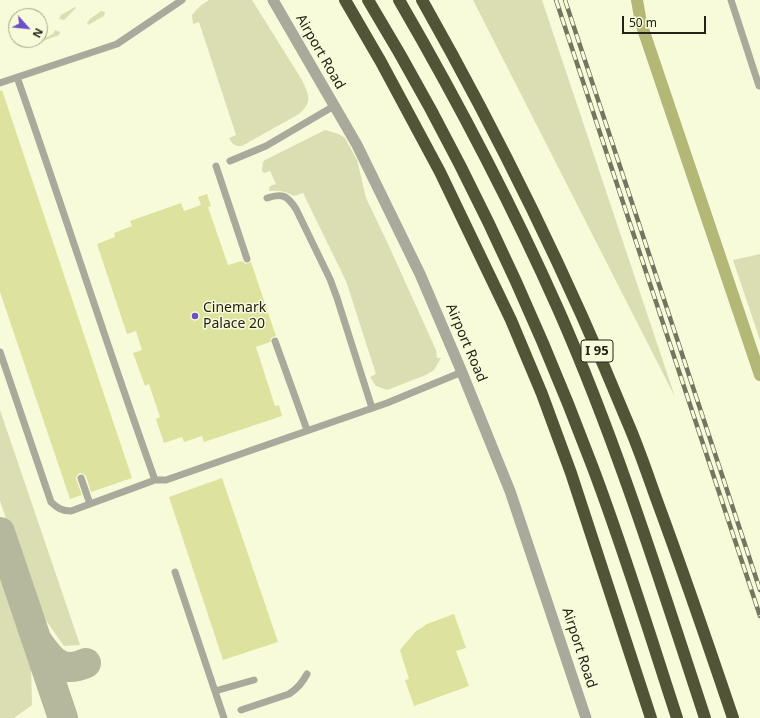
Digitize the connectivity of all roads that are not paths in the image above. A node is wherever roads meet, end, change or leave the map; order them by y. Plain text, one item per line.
1 (182, 0) edge
2 (273, 0) edge
3 (345, 0) edge
4 (368, 0) edge
5 (399, 0) edge
6 (422, 0) edge
7 (731, 0) edge
8 (17, 77) junction
9 (0, 83) edge
10 (760, 87) edge
11 (334, 106) junction
12 (230, 161) dead end
13 (216, 166) dead end
14 (267, 198) dead end
15 (247, 259) dead end
16 (275, 341) dead end
17 (0, 352) edge
18 (462, 372) junction
19 (372, 408) junction
20 (307, 430) junction
21 (81, 478) dead end
22 (155, 480) junction
23 (90, 504) junction
24 (175, 572) dead end
25 (307, 674) dead end
26 (254, 680) dead end
27 (215, 691) junction
28 (241, 710) dead end
29 (224, 718) edge
30 (586, 718) edge
31 (651, 718) edge
32 (677, 718) edge
33 (705, 718) edge
34 (732, 718) edge

1 - 8 lane
2 - 11 street, Airport Road
3 - 31 highway
4 - 32 highway
5 - 33 highway
6 - 34 highway, I 95
7 - 10 lane
8 - 9 lane
8 - 22 lane
11 - 12 lane
11 - 18 street, Airport Road
13 - 15 lane
14 - 19 lane
16 - 20 lane
17 - 23 lane
18 - 19 lane
18 - 30 street, Airport Road
19 - 20 lane
20 - 22 lane
21 - 23 lane
22 - 23 lane
24 - 27 lane
25 - 28 lane
26 - 27 lane
27 - 29 lane

